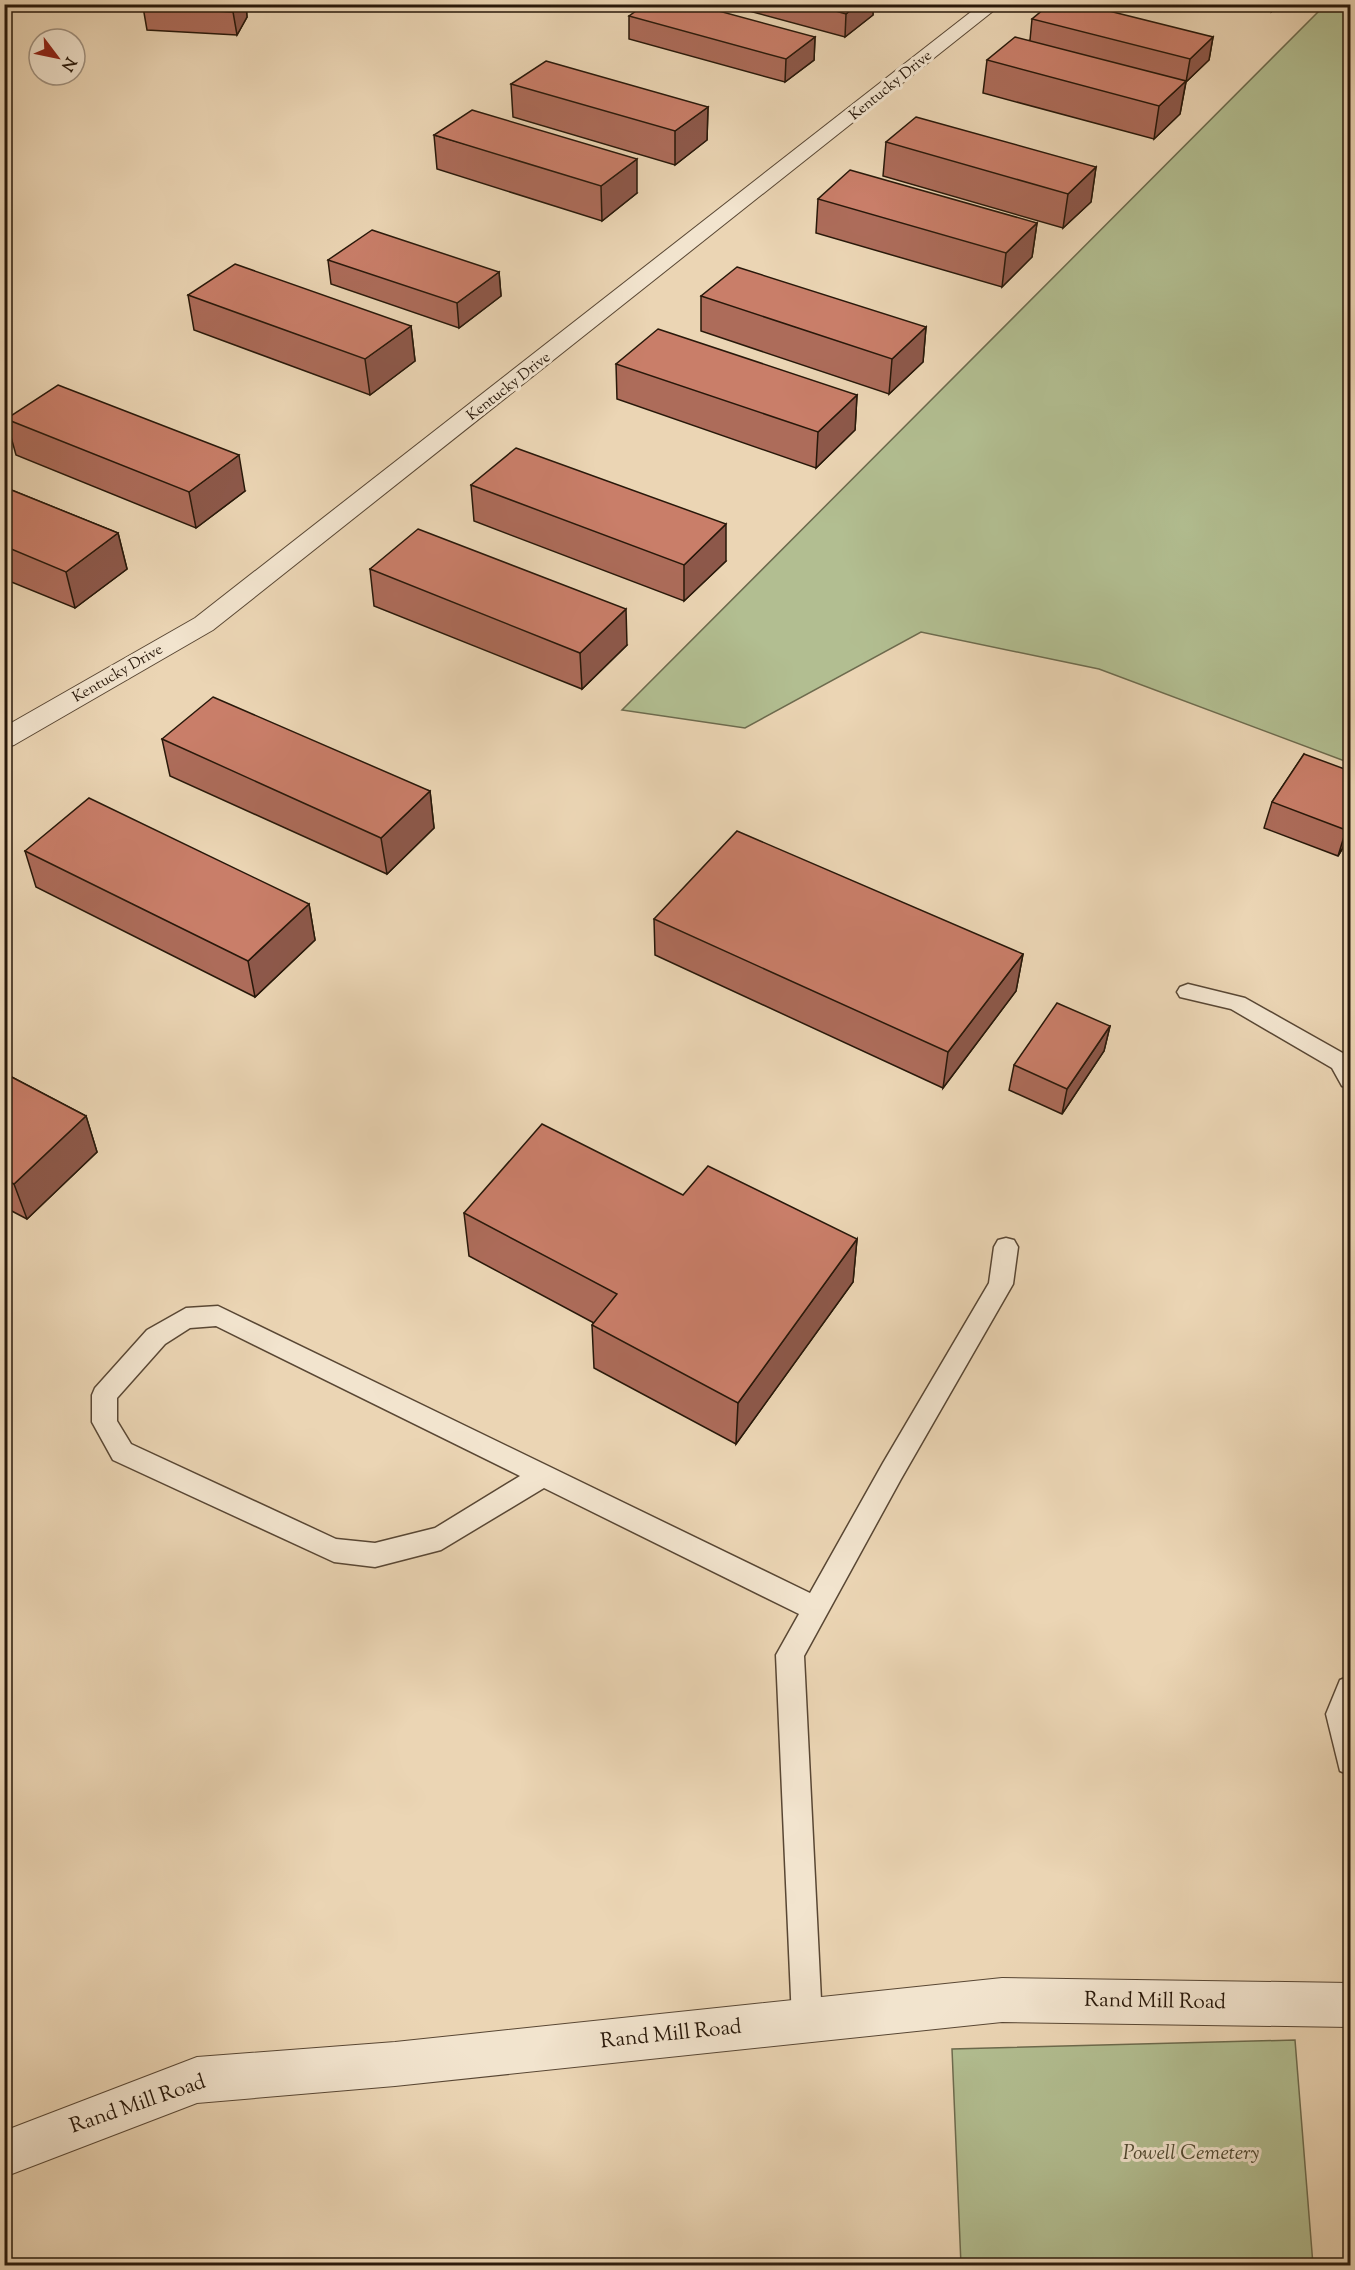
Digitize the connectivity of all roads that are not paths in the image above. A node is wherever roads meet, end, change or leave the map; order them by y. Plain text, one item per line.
1 (993, 4) edge
2 (4, 739) edge
3 (1188, 992) dead end
4 (1350, 1080) edge
5 (1006, 1247) dead end
6 (544, 1475) junction
7 (816, 1609) junction
8 (1350, 1689) edge
9 (1350, 1762) edge
10 (1350, 2006) edge
11 (807, 2020) junction
12 (4, 2154) edge

1 - 2 street, Kentucky Drive
3 - 4 lane
5 - 7 lane
6 - 6 lane
6 - 7 lane
7 - 11 lane
8 - 9 lane
10 - 11 street, Rand Mill Road
11 - 12 street, Rand Mill Road

